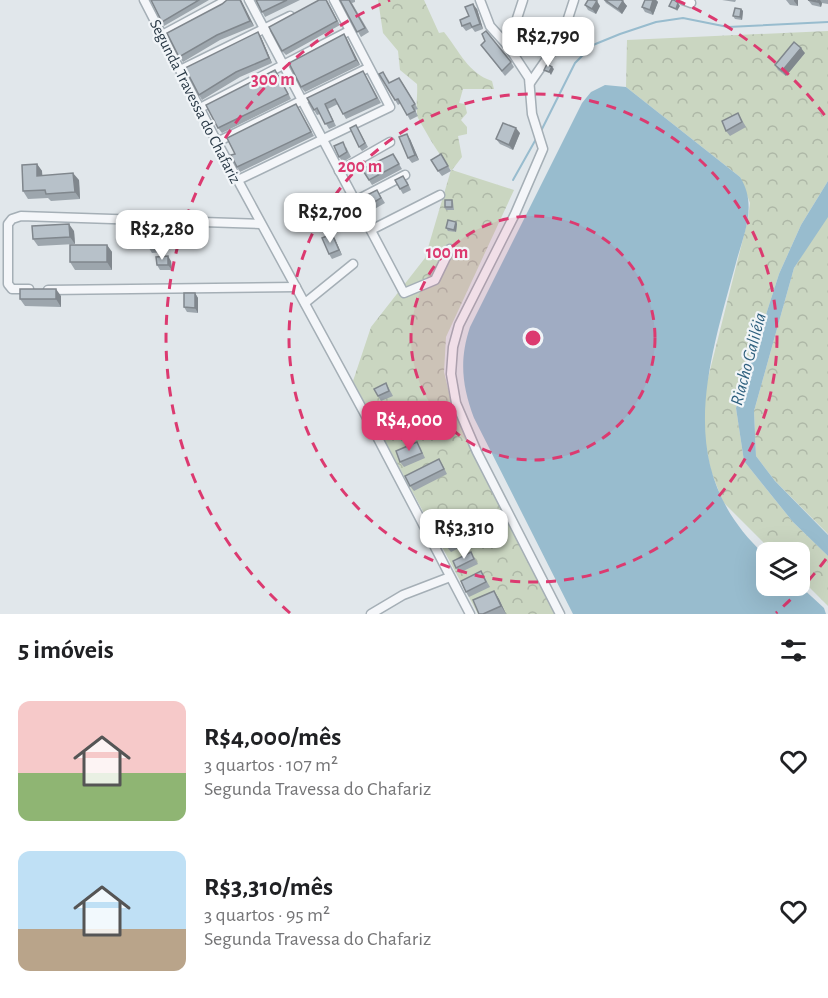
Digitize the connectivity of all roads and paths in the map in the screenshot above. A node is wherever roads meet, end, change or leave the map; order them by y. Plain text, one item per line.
1 (144, 0) edge
2 (226, 0) edge
3 (249, 0) edge
4 (334, 0) edge
5 (480, 0) edge
6 (523, 0) edge
7 (574, 0) edge
8 (303, 9) edge
9 (264, 28) junction
10 (349, 31) junction
11 (162, 34) junction
12 (508, 46) junction
13 (284, 64) junction
14 (368, 68) junction
15 (180, 70) junction
16 (530, 83) junction
17 (302, 100) junction
18 (200, 108) junction
19 (323, 140) junction
20 (217, 142) junction
21 (390, 142) dead end
22 (339, 171) junction
23 (405, 175) edge
24 (238, 180) junction
25 (440, 195) dead end
26 (355, 201) junction
27 (260, 224) junction
28 (371, 230) junction
29 (450, 249) dead end
30 (353, 264) dead end
31 (296, 287) junction
32 (305, 303) junction
33 (450, 577) junction
34 (371, 614) edge
35 (470, 614) edge
36 (560, 614) edge

1 - 11 street, Segunda Travessa do Chafariz
2 - 11 street
3 - 9 street
4 - 10 street
5 - 12 street
6 - 12 street
7 - 16 street
8 - 9 street
9 - 13 street
9 - 15 street
10 - 13 street
10 - 14 street
11 - 15 street, Segunda Travessa do Chafariz
12 - 16 street
13 - 17 street
13 - 18 street
14 - 17 street
14 - 19 street
15 - 18 street, Segunda Travessa do Chafariz
16 - 36 street
17 - 19 street
17 - 20 street
18 - 20 street, Segunda Travessa do Chafariz
19 - 22 street
19 - 24 street
20 - 24 street, Segunda Travessa do Chafariz
21 - 22 street
22 - 26 street
23 - 26 street
24 - 27 street, Segunda Travessa do Chafariz
25 - 28 street
26 - 28 street
27 - 31 street, Segunda Travessa do Chafariz
27 - 31 street
28 - 29 street
30 - 32 street
31 - 32 street, Segunda Travessa do Chafariz
32 - 33 street, Segunda Travessa do Chafariz
33 - 34 street
33 - 35 street, Segunda Travessa do Chafariz

